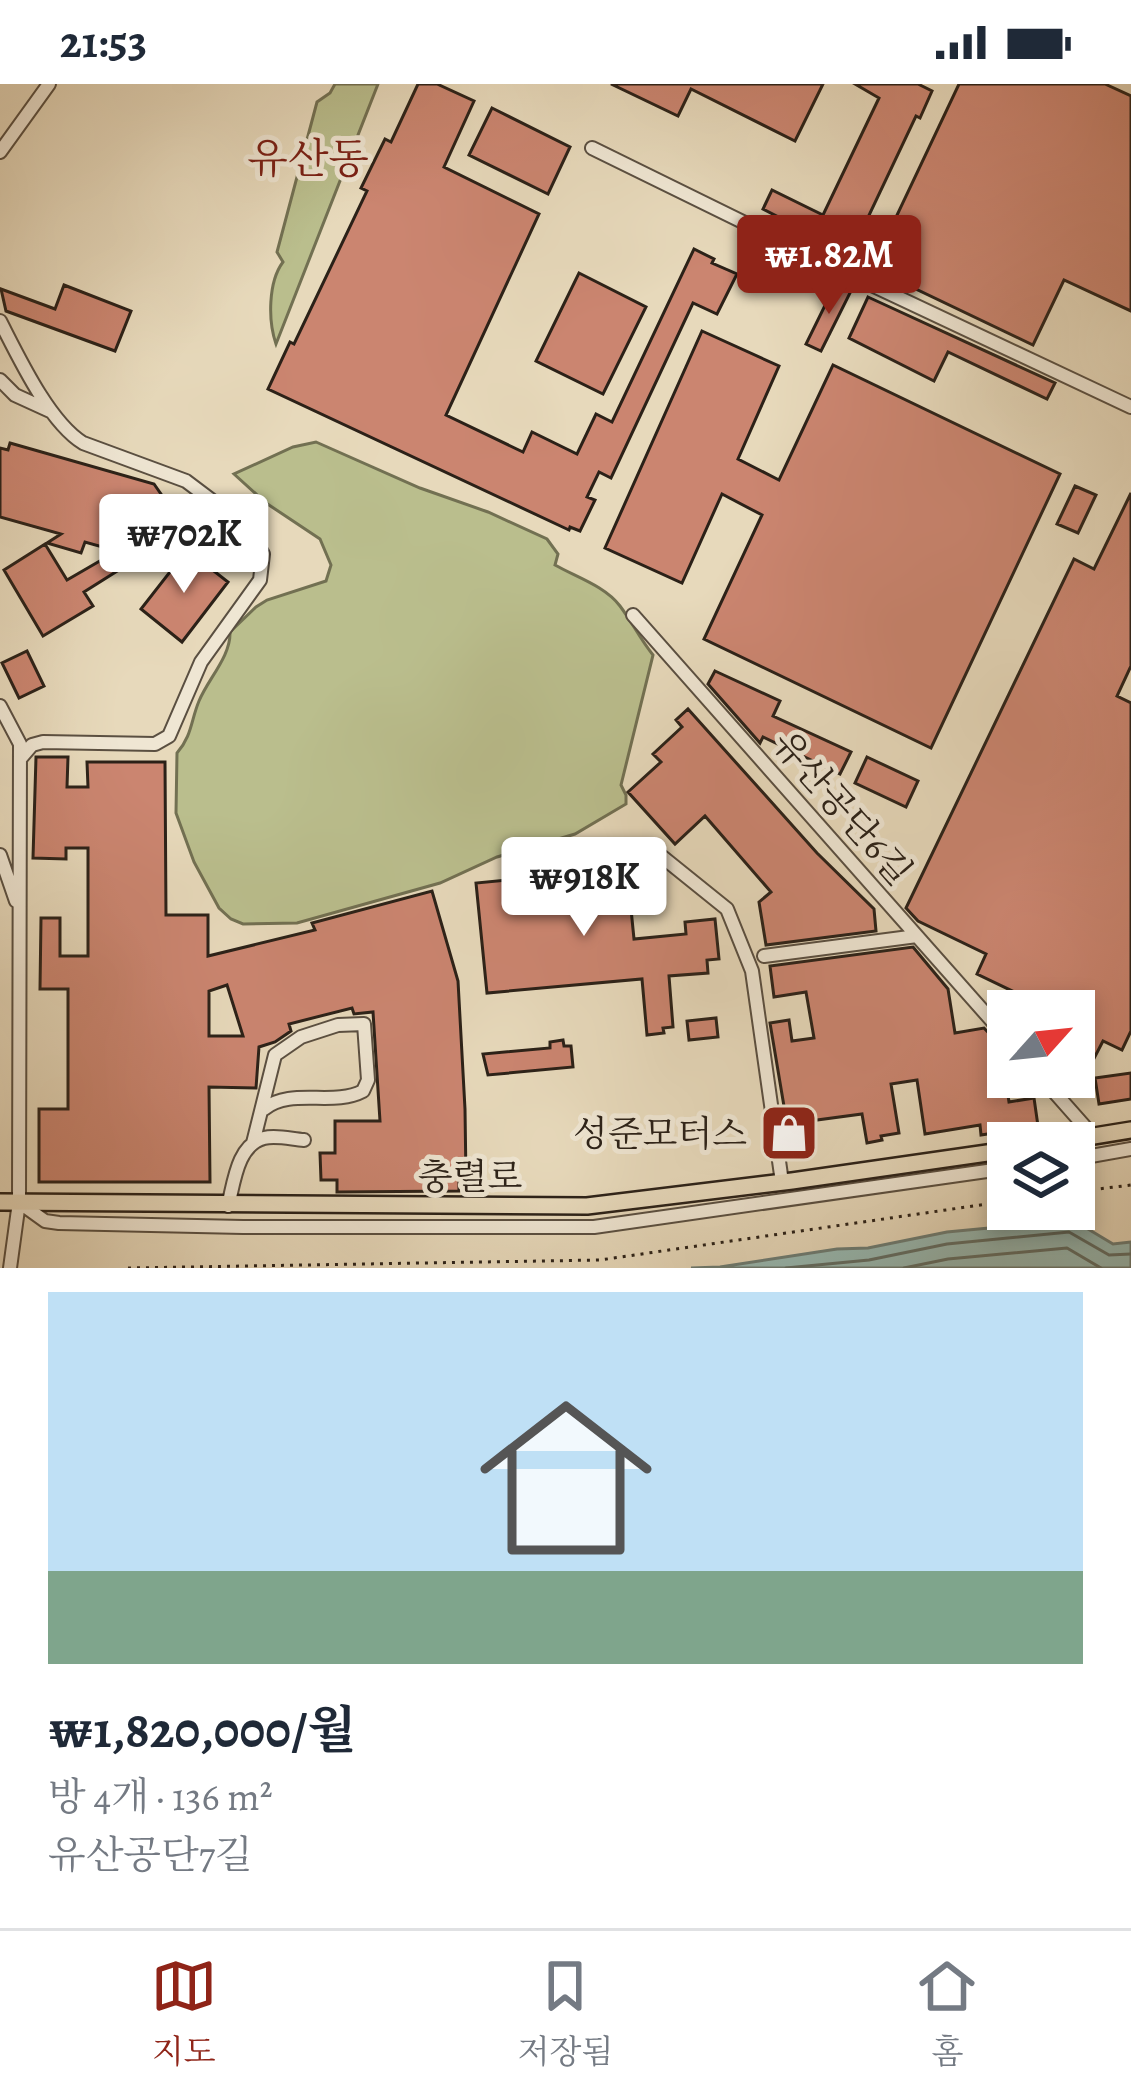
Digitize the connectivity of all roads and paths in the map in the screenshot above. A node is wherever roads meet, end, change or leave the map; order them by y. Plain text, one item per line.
1 (50, 84) edge
2 (592, 148) dead end
3 (0, 152) edge
4 (0, 321) edge
5 (0, 380) edge
6 (1131, 407) edge
7 (50, 411) junction
8 (633, 615) dead end
9 (0, 706) edge
10 (20, 759) junction
11 (656, 851) dead end
12 (0, 855) edge
13 (18, 908) dead end
14 (916, 936) junction
15 (764, 956) dead end
16 (987, 1016) edge
17 (1060, 1098) edge
18 (264, 1109) junction
19 (1081, 1122) edge
20 (1131, 1130) edge
21 (1095, 1136) edge
22 (304, 1140) dead end
23 (253, 1143) junction
24 (1131, 1150) edge
25 (987, 1153) edge
26 (1095, 1156) edge
27 (987, 1171) edge
28 (782, 1182) junction
29 (1131, 1185) edge
30 (1095, 1189) edge
31 (0, 1202) edge
32 (20, 1202) junction
33 (987, 1204) edge
34 (228, 1206) junction
35 (10, 1268) edge
36 (128, 1268) edge

1 - 3 street
2 - 6 street
4 - 7 street
5 - 7 street
7 - 10 street
8 - 14 street, 유산공단6길
9 - 10 street
10 - 32 street
11 - 28 street
12 - 13 street
14 - 15 street
14 - 16 street, 유산공단6길
17 - 19 street
18 - 18 street
18 - 23 street
20 - 21 main road
22 - 23 street
23 - 34 street
24 - 26 street
25 - 28 main road, 충렬로
27 - 32 street
28 - 34 main road, 충렬로
29 - 30 path
31 - 32 main road, 충렬로
32 - 34 main road, 충렬로
32 - 35 street
33 - 36 path

